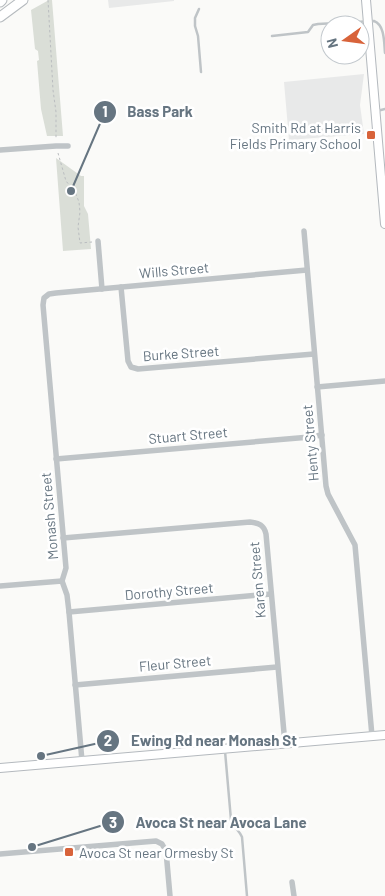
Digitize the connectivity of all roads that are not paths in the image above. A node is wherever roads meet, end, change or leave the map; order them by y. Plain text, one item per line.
1 (23, 0) edge
2 (366, 0) edge
3 (199, 9) dead end
4 (367, 15) edge
5 (0, 18) edge
6 (370, 22) edge
7 (320, 24) edge
8 (384, 27) edge
9 (272, 36) dead end
10 (370, 44) edge
11 (385, 54) edge
12 (201, 72) dead end
13 (385, 109) edge
14 (376, 111) junction
15 (68, 146) dead end
16 (0, 150) edge
17 (385, 224) edge
18 (304, 231) dead end
19 (98, 242) road end
20 (306, 270) junction
21 (121, 287) junction
22 (102, 289) junction
23 (44, 298) joint
24 (314, 354) junction
25 (385, 381) edge
26 (317, 387) junction
27 (322, 435) junction
28 (56, 459) junction
29 (63, 538) junction
30 (62, 581) junction
31 (0, 586) edge
32 (271, 594) junction
33 (69, 612) junction
34 (278, 667) junction
35 (75, 684) junction
36 (385, 735) edge
37 (372, 736) junction
38 (285, 744) junction
39 (225, 749) junction
40 (82, 761) junction
41 (0, 768) edge
42 (0, 854) edge
43 (292, 882) dead end
44 (170, 896) edge
45 (247, 896) edge
46 (294, 896) edge

1 - 5 main road
2 - 4 main road
3 - 12 lane
6 - 8 lane
7 - 9 lane
8 - 11 lane
10 - 14 main road
13 - 14 lane
14 - 17 main road
15 - 16 street
18 - 20 street, Henty Street
19 - 22 street
20 - 21 street, Wills Street
20 - 24 street, Henty Street
21 - 22 street, Wills Street
21 - 24 street, Burke Street
22 - 23 street, Wills Street
23 - 28 street, Monash Street
24 - 26 street, Henty Street
25 - 26 street
26 - 27 street, Henty Street
27 - 28 street, Stuart Street
27 - 37 street, Henty Street
28 - 29 street, Monash Street
29 - 30 street, Monash Street
29 - 32 street, Karen Street
30 - 31 street
30 - 33 street, Monash Street
32 - 33 street, Dorothy Street
32 - 34 street, Karen Street
33 - 35 street, Monash Street
34 - 35 street, Fleur Street
34 - 38 street, Karen Street
35 - 40 street, Monash Street
36 - 37 main road
37 - 38 main road
38 - 39 main road
39 - 40 main road
39 - 45 lane
40 - 41 main road
42 - 44 street
43 - 46 street

